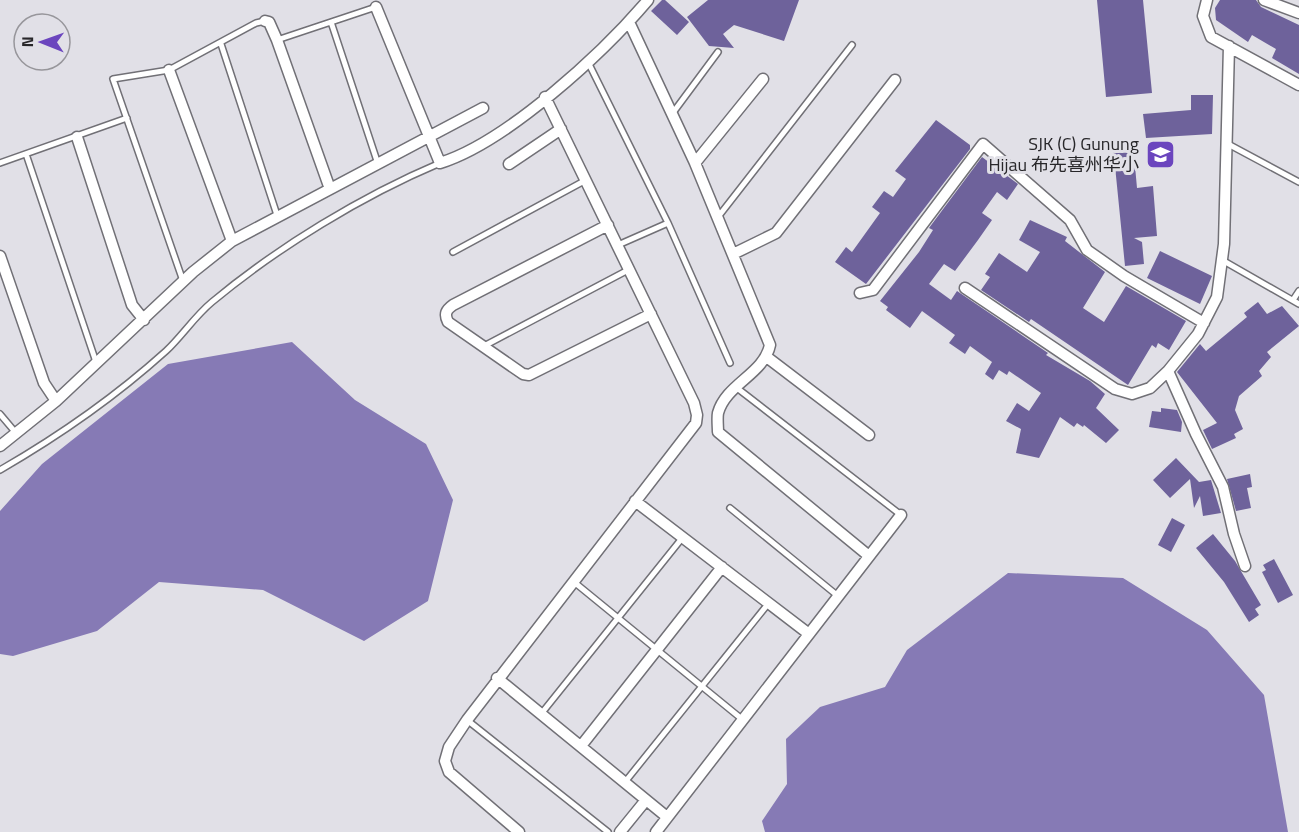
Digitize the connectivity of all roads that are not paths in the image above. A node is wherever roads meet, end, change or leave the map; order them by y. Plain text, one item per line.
1 (648, 0) edge
2 (1207, 0) edge
3 (1264, 0) edge
4 (376, 7) joint
5 (1299, 13) edge
6 (265, 21) joint
7 (331, 22) junction
8 (629, 22) junction
9 (277, 40) junction
10 (221, 44) junction
11 (852, 45) dead end
12 (1229, 46) junction
13 (718, 52) dead end
14 (588, 61) junction
15 (169, 70) junction
16 (763, 79) dead end
17 (894, 80) dead end
18 (1299, 85) edge
19 (545, 97) junction
20 (483, 108) dead end
21 (672, 114) junction
22 (128, 118) junction
23 (561, 129) junction
24 (427, 136) junction
25 (77, 137) junction
26 (1226, 144) junction
27 (26, 154) junction
28 (441, 163) junction
29 (0, 164) edge
30 (378, 164) junction
31 (509, 164) dead end
32 (695, 164) junction
33 (586, 180) junction
34 (1299, 182) edge
35 (330, 189) junction
36 (278, 215) junction
37 (718, 217) junction
38 (668, 223) junction
39 (608, 225) junction
40 (232, 241) junction
41 (618, 245) junction
42 (453, 252) dead end
43 (733, 254) junction
44 (0, 256) edge
45 (1222, 260) junction
46 (630, 269) junction
47 (183, 283) junction
48 (965, 288) dead end
49 (1299, 291) edge
50 (860, 293) dead end
51 (1293, 300) junction
52 (1299, 304) edge
53 (651, 314) junction
54 (144, 320) junction
55 (1204, 322) junction
56 (483, 346) junction
57 (768, 358) junction
58 (96, 362) junction
59 (730, 363) dead end
60 (1168, 371) junction
61 (737, 388) junction
62 (56, 401) junction
63 (0, 414) edge
64 (17, 434) junction
65 (869, 435) dead end
66 (0, 446) edge
67 (0, 470) edge
68 (635, 501) junction
69 (730, 508) dead end
70 (901, 515) joint
71 (683, 537) junction
72 (869, 556) junction
73 (1245, 566) dead end
74 (722, 567) junction
75 (573, 581) junction
76 (838, 597) junction
77 (769, 603) junction
78 (618, 618) junction
79 (809, 634) junction
80 (657, 650) junction
81 (497, 678) junction
82 (703, 688) junction
83 (541, 714) junction
84 (467, 720) junction
85 (743, 720) junction
86 (581, 746) junction
87 (625, 782) junction
88 (646, 800) junction
89 (667, 817) junction
90 (519, 832) edge
91 (608, 832) edge
92 (620, 832) edge
93 (656, 832) edge

1 - 8 street
2 - 12 street
3 - 5 street
4 - 7 lane
4 - 24 street
6 - 9 street
6 - 10 lane
7 - 9 lane
7 - 30 lane
8 - 14 street
8 - 21 street
9 - 35 street
10 - 15 lane
10 - 36 lane
11 - 37 lane
12 - 18 street
12 - 26 street
13 - 21 lane
14 - 19 street
14 - 38 lane
15 - 22 lane
15 - 40 street
16 - 32 street
17 - 43 street
19 - 23 street
19 - 28 street
20 - 24 street
21 - 32 street
22 - 25 lane
22 - 47 lane
23 - 31 street
23 - 33 street
24 - 28 street
24 - 30 street
25 - 27 lane
25 - 54 street
26 - 34 lane
26 - 45 street
27 - 29 lane
27 - 58 lane
28 - 67 lane
30 - 35 street
32 - 37 street
33 - 39 street
33 - 42 lane
35 - 36 street
36 - 40 street
37 - 43 street
38 - 41 lane
38 - 59 lane
39 - 41 street
39 - 56 street
40 - 47 street
41 - 46 street
43 - 57 street
44 - 62 street
45 - 51 lane
45 - 55 street
46 - 53 street
46 - 56 lane
47 - 54 street
48 - 60 street
49 - 51 lane
50 - 55 street
51 - 52 lane
53 - 56 street
53 - 68 street
54 - 58 street
55 - 60 street
57 - 61 street
57 - 65 street
58 - 62 street
60 - 73 street
61 - 70 lane
61 - 72 street
62 - 64 street
63 - 64 lane
64 - 66 street
68 - 71 street
68 - 75 street
69 - 76 lane
70 - 72 street
71 - 74 street
71 - 78 lane
72 - 76 street
74 - 77 street
74 - 80 street
75 - 78 lane
75 - 81 street
76 - 79 street
77 - 79 street
77 - 82 lane
78 - 80 lane
78 - 83 lane
79 - 85 street
80 - 82 lane
80 - 86 street
81 - 83 street
81 - 84 street
82 - 85 lane
82 - 87 lane
83 - 86 street
84 - 90 street
84 - 91 lane
85 - 89 street
86 - 87 street
87 - 88 street
88 - 89 street
88 - 92 street
89 - 93 street

